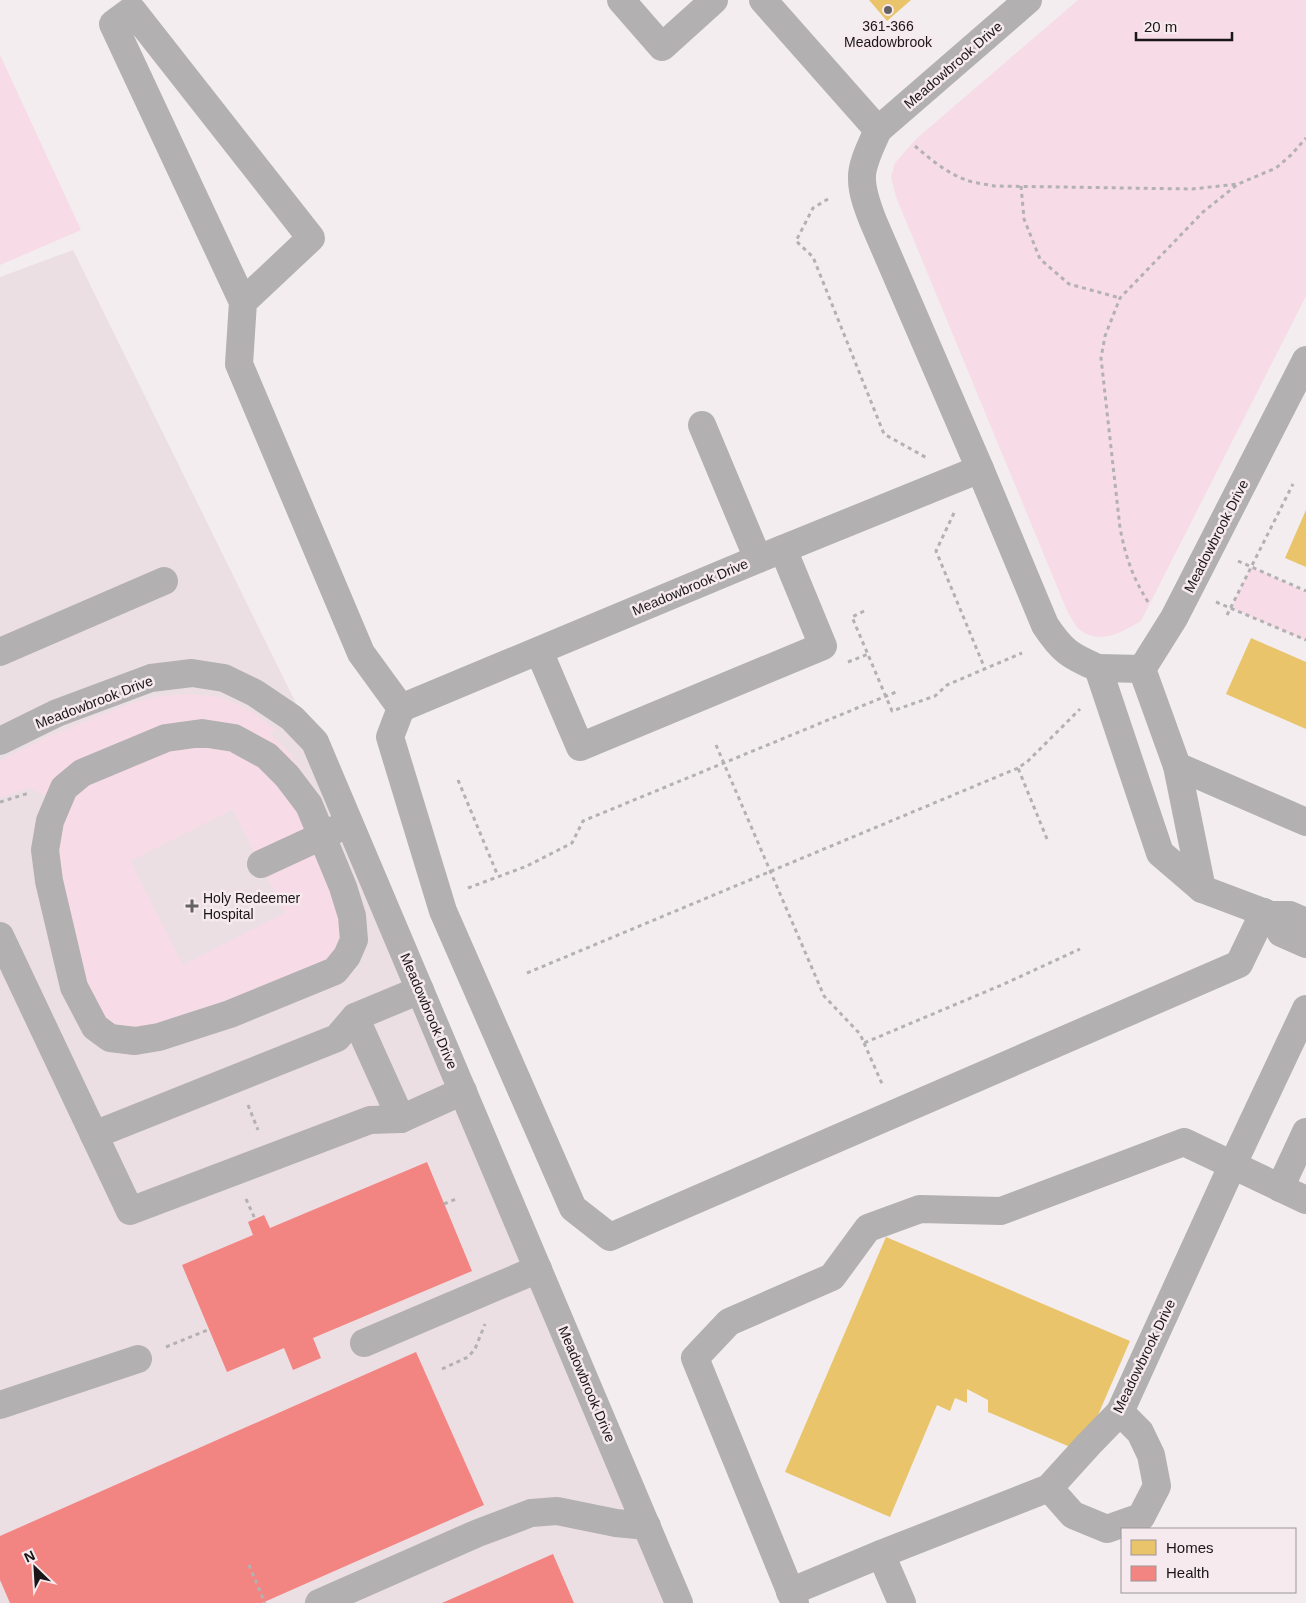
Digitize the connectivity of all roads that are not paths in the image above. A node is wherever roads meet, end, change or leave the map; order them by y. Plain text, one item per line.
1 (621, 0) edge
2 (714, 0) edge
3 (764, 0) edge
4 (1028, 0) edge
5 (878, 130) junction
6 (243, 302) junction
7 (1306, 360) edge
8 (702, 425) dead end
9 (980, 469) junction
10 (783, 549) junction
11 (758, 559) junction
12 (164, 581) dead end
13 (539, 650) junction
14 (0, 652) edge
15 (1142, 669) junction
16 (1101, 677) junction
17 (401, 708) junction
18 (0, 741) edge
19 (1177, 766) junction
20 (1306, 822) edge
21 (349, 823) junction
22 (322, 836) junction
23 (261, 864) dead end
24 (1202, 889) junction
25 (1267, 913) junction
26 (1306, 922) edge
27 (0, 936) edge
28 (1306, 944) edge
29 (420, 990) junction
30 (1306, 1009) edge
31 (355, 1017) junction
32 (463, 1091) junction
33 (401, 1119) junction
34 (1306, 1132) edge
35 (94, 1135) junction
36 (1233, 1164) junction
37 (1280, 1188) junction
38 (1306, 1200) edge
39 (538, 1269) junction
40 (364, 1343) dead end
41 (138, 1359) road end
42 (0, 1405) edge
43 (1120, 1412) junction
44 (1049, 1488) junction
45 (647, 1526) junction
46 (881, 1554) junction
47 (793, 1598) edge
48 (319, 1603) edge
49 (679, 1603) edge
50 (902, 1603) edge

1 - 2 street
3 - 5 street
4 - 5 street, Meadowbrook Drive
5 - 9 street, Meadowbrook Drive
6 - 6 street
6 - 17 street
7 - 15 street, Meadowbrook Drive
8 - 11 street
9 - 10 street, Meadowbrook Drive
9 - 16 street, Meadowbrook Drive
10 - 11 street, Meadowbrook Drive
10 - 13 street
11 - 13 street, Meadowbrook Drive
12 - 14 street
13 - 17 street, Meadowbrook Drive
15 - 16 street, Meadowbrook Drive
15 - 19 street
16 - 24 street
17 - 25 street
18 - 21 street, Meadowbrook Drive
19 - 20 street
19 - 24 street
21 - 22 street
21 - 29 street, Meadowbrook Drive
22 - 22 street
22 - 23 street
24 - 25 street
25 - 26 street
25 - 28 street
27 - 35 street
29 - 31 street
29 - 32 street, Meadowbrook Drive
30 - 36 street, Meadowbrook Drive
31 - 33 street
31 - 35 street
32 - 33 street
32 - 39 street, Meadowbrook Drive
33 - 35 street
34 - 37 street
36 - 37 street
36 - 43 street, Meadowbrook Drive
36 - 47 street
37 - 38 street
39 - 40 street
39 - 45 street, Meadowbrook Drive
41 - 42 street
43 - 44 street, Meadowbrook Drive
43 - 44 street
44 - 46 street, Meadowbrook Drive
45 - 48 street
45 - 49 street, Meadowbrook Drive
46 - 47 street, Meadowbrook Drive
46 - 50 street

